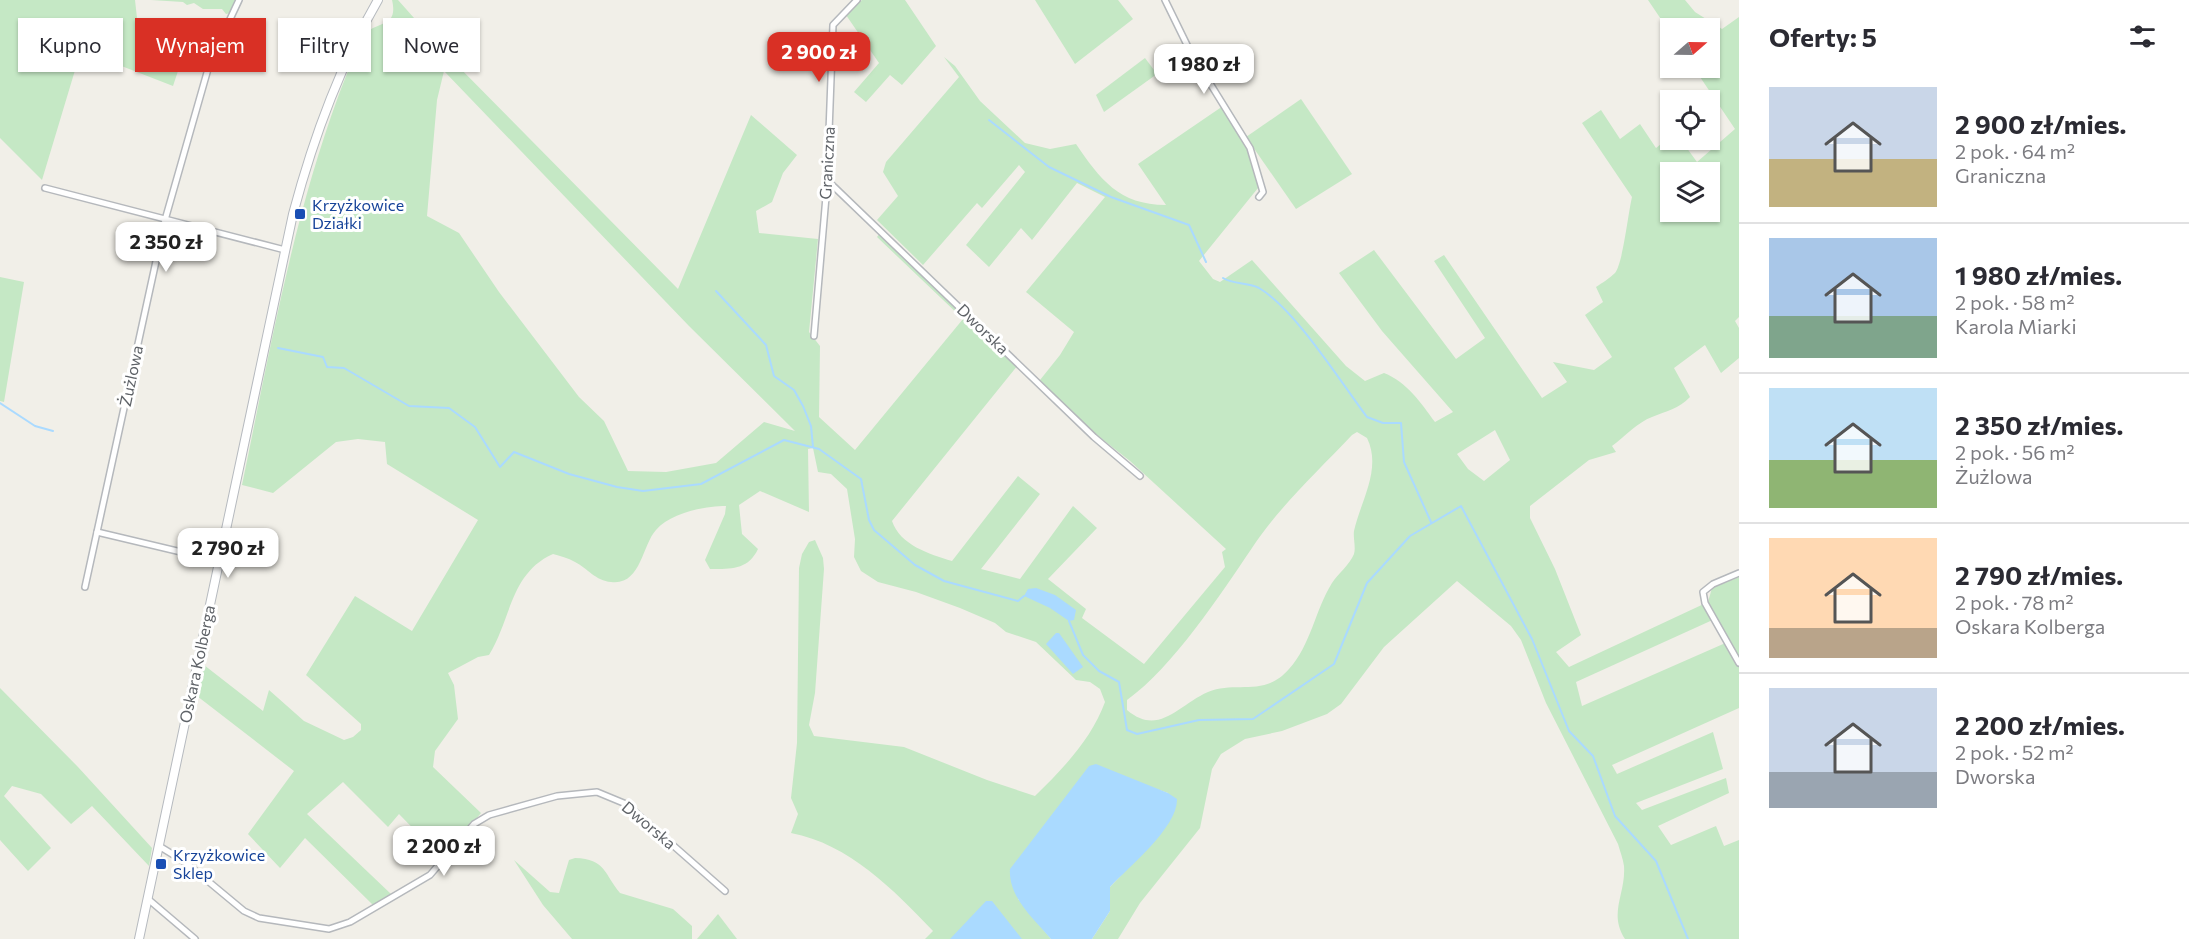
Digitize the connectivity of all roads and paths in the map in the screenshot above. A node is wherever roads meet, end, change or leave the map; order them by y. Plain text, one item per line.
1 (239, 0) edge
2 (378, 0) edge
3 (857, 0) edge
4 (1165, 0) edge
5 (828, 181) junction
6 (45, 188) dead end
7 (1259, 197) dead end
8 (165, 220) junction
9 (285, 250) junction
10 (813, 336) dead end
11 (1140, 476) dead end
12 (97, 532) junction
13 (219, 561) junction
14 (1739, 573) edge
15 (85, 587) dead end
16 (1739, 663) edge
17 (159, 846) junction
18 (725, 891) dead end
19 (148, 899) junction
20 (139, 939) edge
21 (195, 939) edge

1 - 8 street, Żużlowa
2 - 9 main road, Oskara Kolberga
3 - 5 street, Graniczna
4 - 7 street
5 - 10 street, Graniczna
5 - 11 street, Dworska
6 - 8 street
8 - 9 street
8 - 12 street, Żużlowa
9 - 13 main road, Oskara Kolberga
12 - 13 street
12 - 15 street, Żużlowa
13 - 17 main road, Oskara Kolberga
14 - 16 street
17 - 18 street, Dworska
17 - 19 main road, Oskara Kolberga
19 - 20 main road, Oskara Kolberga
19 - 21 street

